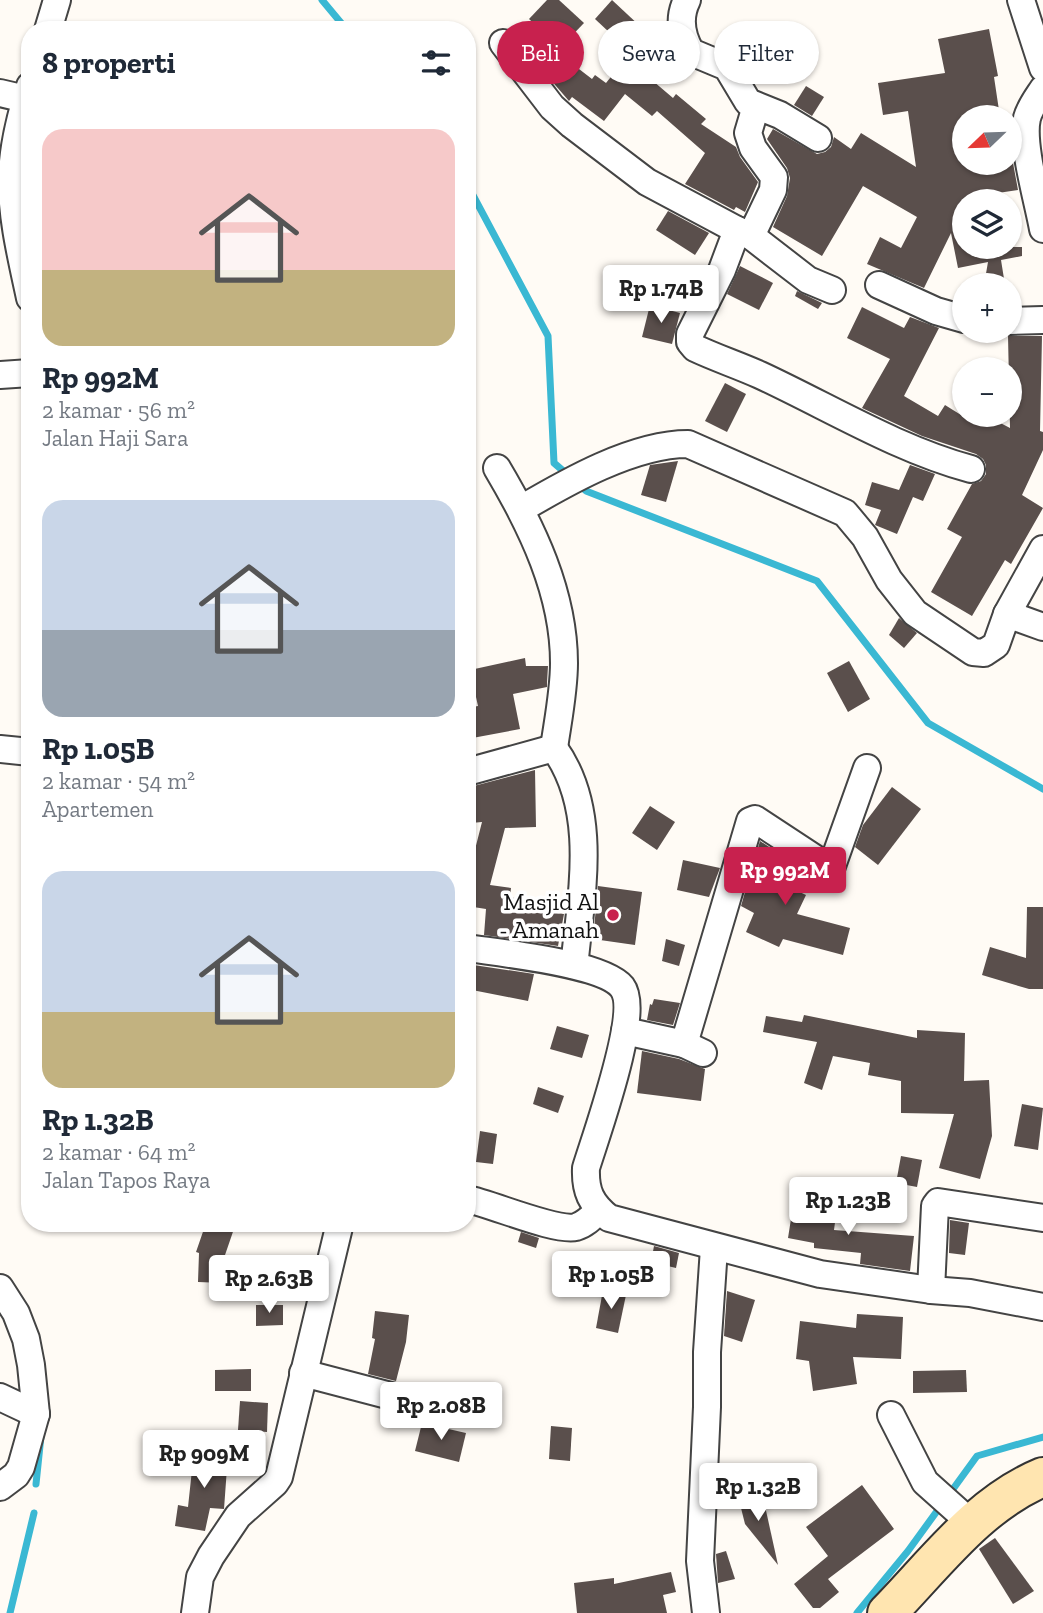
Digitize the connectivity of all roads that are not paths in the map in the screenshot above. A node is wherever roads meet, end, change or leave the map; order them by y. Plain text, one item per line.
1 (57, 0) edge
2 (687, 0) edge
3 (1021, 0) edge
4 (51, 21) edge
5 (1043, 68) edge
6 (534, 84) edge
7 (1043, 89) edge
8 (0, 93) edge
9 (21, 94) edge
10 (756, 106) junction
11 (21, 117) edge
12 (818, 138) dead end
13 (1043, 229) edge
14 (744, 233) junction
15 (21, 255) edge
16 (879, 285) dead end
17 (832, 290) dead end
18 (952, 316) edge
19 (1043, 320) edge
20 (1022, 321) edge
21 (21, 374) edge
22 (0, 375) edge
23 (497, 468) dead end
24 (971, 469) dead end
25 (521, 509) junction
26 (1043, 549) edge
27 (1007, 614) junction
28 (1043, 627) edge
29 (554, 748) junction
30 (0, 749) edge
31 (21, 751) edge
32 (867, 768) dead end
33 (476, 770) edge
34 (476, 949) edge
35 (573, 965) junction
36 (625, 1031) junction
37 (476, 1202) edge
38 (598, 1210) junction
39 (1043, 1219) edge
40 (337, 1232) edge
41 (714, 1248) junction
42 (0, 1288) edge
43 (931, 1290) junction
44 (1043, 1307) edge
45 (303, 1373) junction
46 (0, 1397) edge
47 (452, 1412) dead end
48 (36, 1414) junction
49 (891, 1415) dead end
50 (1043, 1477) edge
51 (0, 1487) edge
52 (962, 1516) junction
53 (195, 1613) edge
54 (706, 1613) edge
55 (887, 1613) edge

1 - 4 street
2 - 10 street
3 - 5 street
6 - 14 street
7 - 13 street
8 - 9 street
10 - 12 street
10 - 14 street
11 - 15 street
14 - 17 street
14 - 24 street
16 - 18 street
19 - 20 street
21 - 22 street
23 - 25 street
25 - 27 street
25 - 29 street
26 - 27 street
27 - 28 street
29 - 33 street
29 - 35 street
30 - 31 street
32 - 36 street
34 - 35 street
35 - 36 street
36 - 38 street
37 - 38 street
38 - 41 street
39 - 43 street
40 - 45 street
41 - 43 street
41 - 54 street
42 - 48 street
43 - 44 street
45 - 47 street
45 - 53 street
46 - 48 street
48 - 51 street
49 - 52 street
50 - 52 main road
52 - 55 main road

